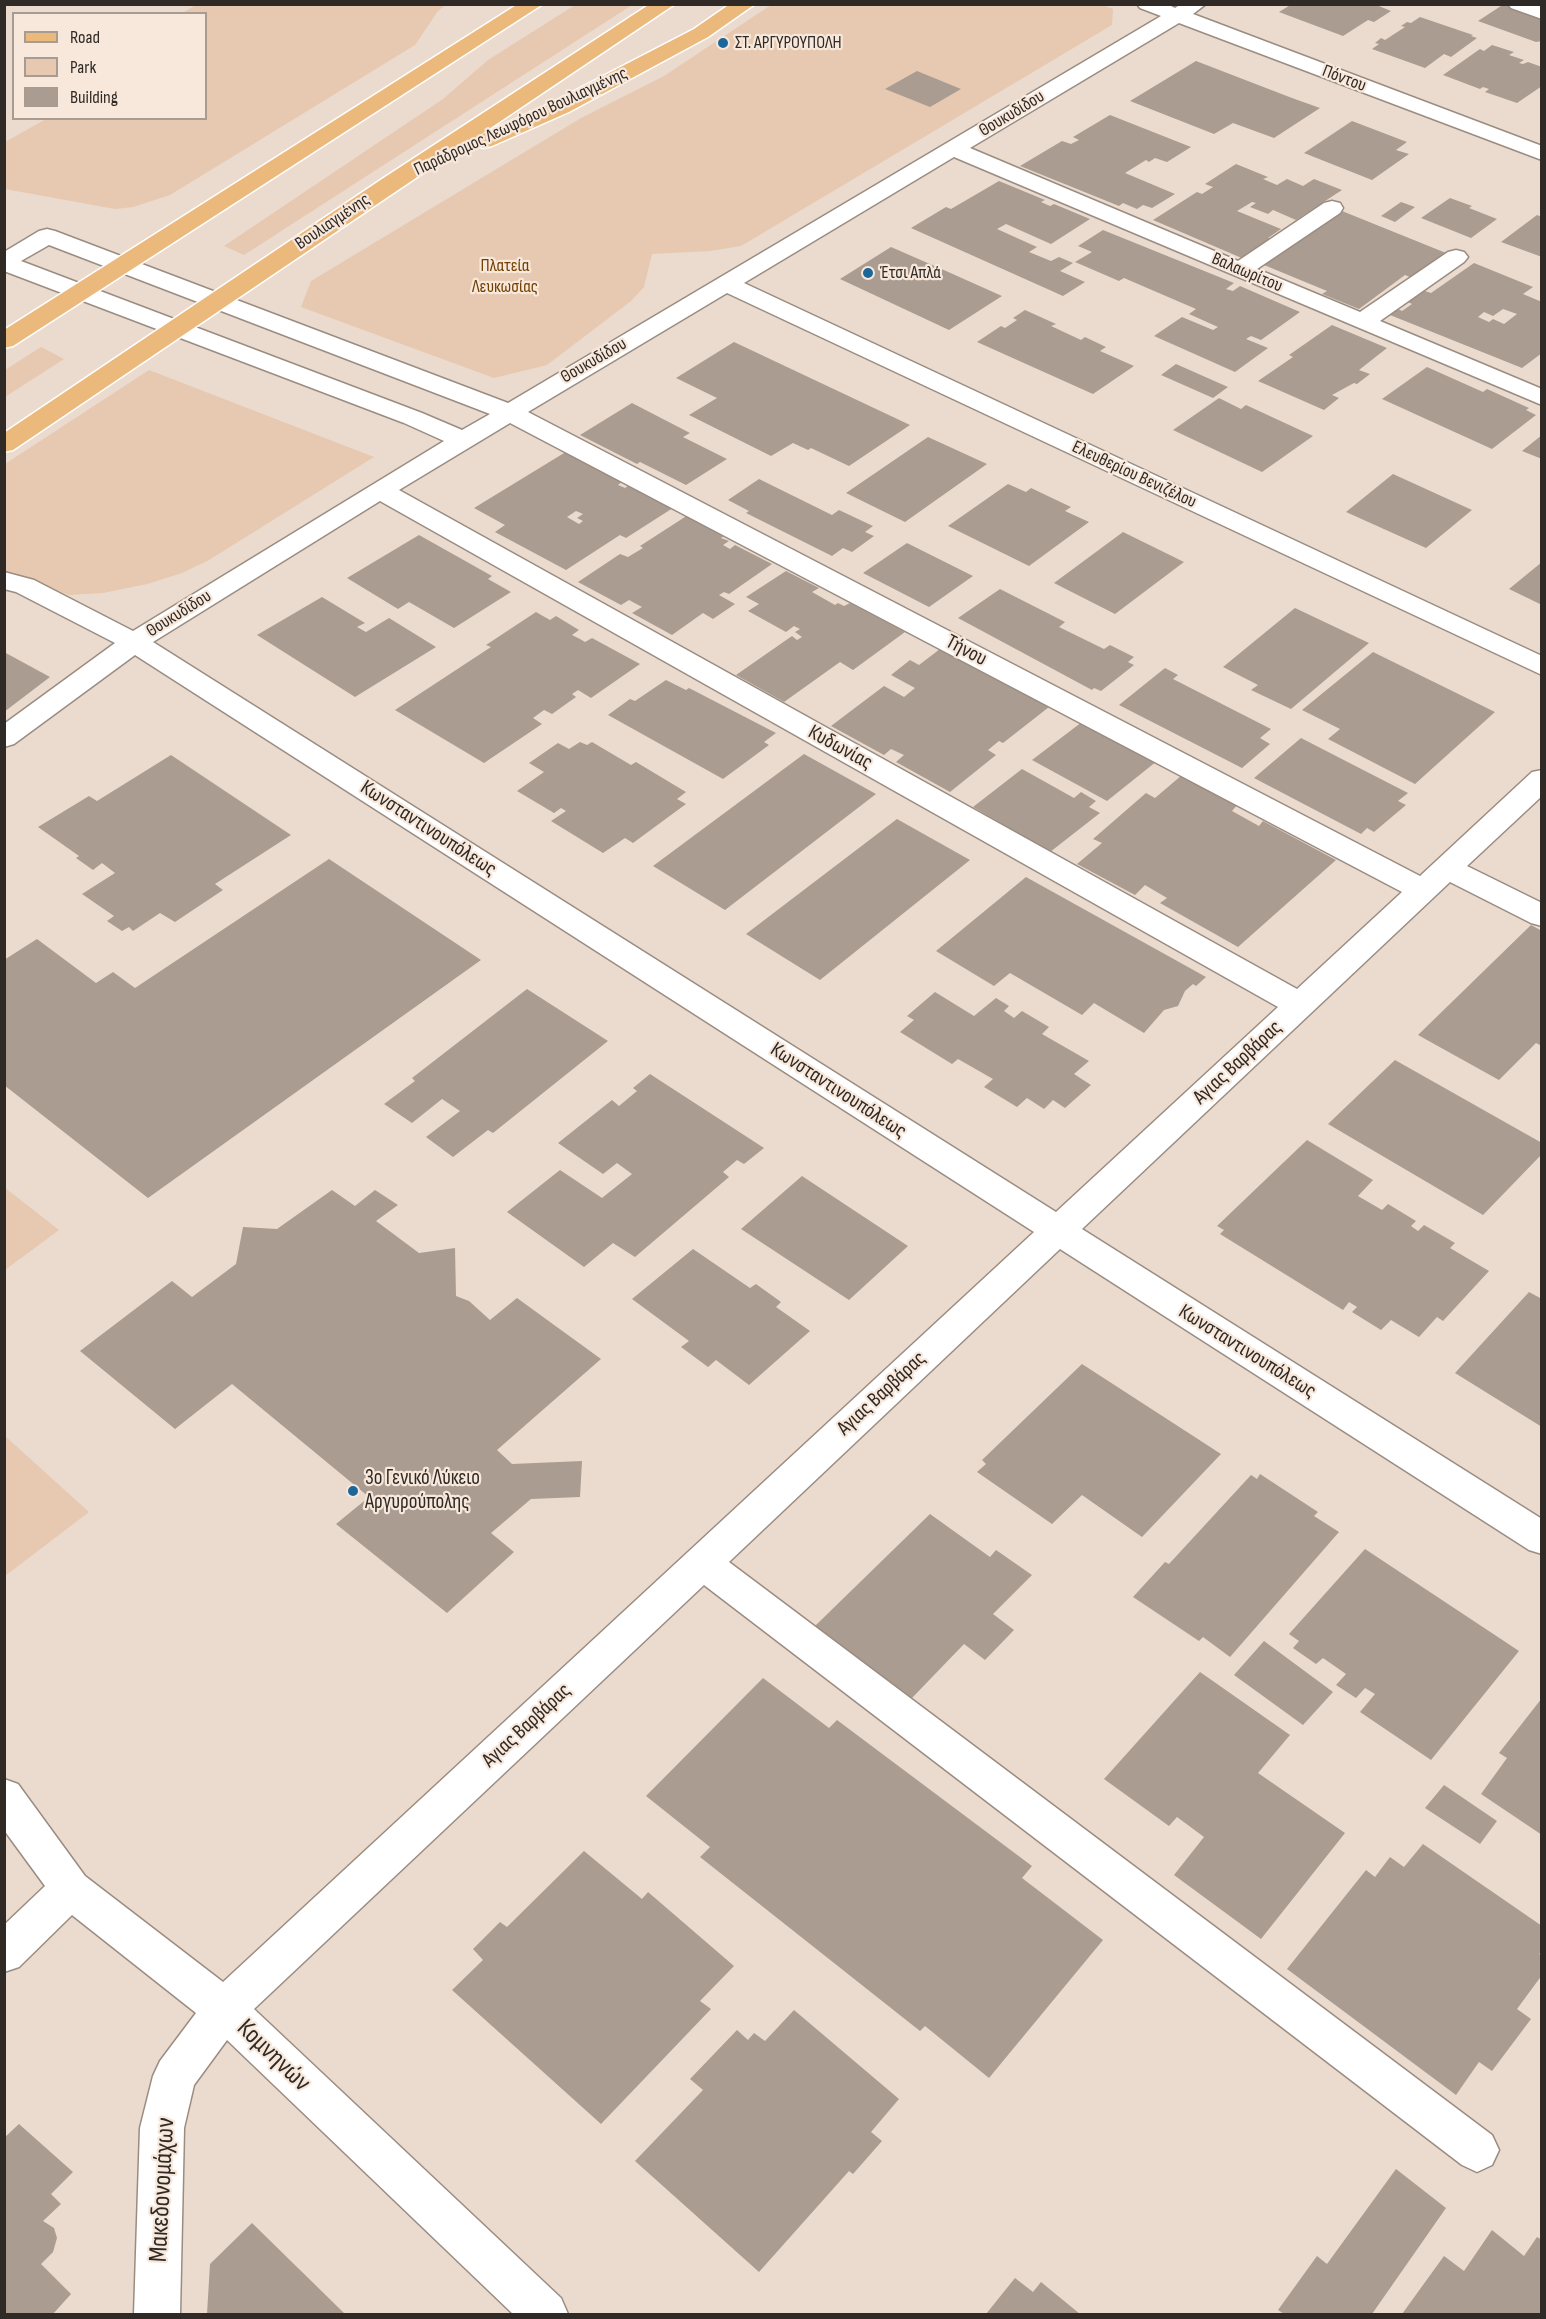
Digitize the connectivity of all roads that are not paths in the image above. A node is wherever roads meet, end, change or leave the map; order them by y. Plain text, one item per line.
1 (533, 4) edge
2 (665, 4) edge
3 (745, 4) edge
4 (1147, 4) edge
5 (1518, 4) edge
6 (1187, 10) edge
7 (1542, 13) edge
8 (953, 149) junction
9 (1542, 154) edge
10 (390, 184) junction
11 (1332, 208) dead end
12 (1456, 257) dead end
13 (4, 263) edge
14 (124, 265) junction
15 (1241, 270) junction
16 (726, 284) junction
17 (81, 293) junction
18 (218, 300) junction
19 (1362, 322) junction
20 (176, 329) junction
21 (4, 341) edge
22 (1542, 398) edge
23 (508, 412) junction
24 (463, 440) junction
25 (4, 445) edge
26 (380, 490) junction
27 (4, 580) edge
28 (134, 642) junction
29 (1542, 667) edge
30 (4, 738) edge
31 (1534, 797) edge
32 (1435, 879) junction
33 (1542, 916) edge
34 (1300, 1005) junction
35 (1057, 1231) junction
36 (1542, 1539) edge
37 (702, 1563) junction
38 (4, 1797) edge
39 (71, 1889) junction
40 (4, 1953) edge
41 (224, 2009) junction
42 (1478, 2150) dead end
43 (157, 2314) edge
44 (545, 2314) edge

1 - 14 main road
2 - 10 main road, Βουλιαγμένης
3 - 10 main road, Παράδρομος Λεωφόρου Βουλιαγμένης
4 - 6 street, Πόντου
5 - 7 street
6 - 8 street, Θουκυδίδου
6 - 9 street, Πόντου
8 - 15 street, Βαλαωρίτου
8 - 16 street, Θουκυδίδου
10 - 18 main road, Βουλιαγμένης
11 - 15 street
12 - 19 street
13 - 14 street, Τήνου
13 - 17 street
14 - 17 main road
14 - 18 street, Τήνου
15 - 19 street, Βαλαωρίτου
16 - 23 street, Θουκυδίδου
16 - 29 street, Ελευθερίου Βενιζέλου
17 - 20 street
17 - 21 main road
18 - 20 main road, Βουλιαγμένης
18 - 23 street, Τήνου
19 - 22 street, Βαλαωρίτου
20 - 24 street
20 - 25 main road, Βουλιαγμένης
23 - 24 street, Θουκυδίδου
23 - 32 street, Τήνου
24 - 26 street, Θουκυδίδου
26 - 28 street, Θουκυδίδου
26 - 34 street, Κυδωνίας
27 - 28 street
28 - 30 street, Θουκυδίδου
28 - 35 street, Κωνσταντινουπόλεως
31 - 32 street, Αγιας Βαρβάρας
32 - 33 street, Τήνου
32 - 34 street, Αγιας Βαρβάρας
34 - 35 street, Αγιας Βαρβάρας
35 - 36 street, Κωνσταντινουπόλεως
35 - 37 street, Αγιας Βαρβάρας
37 - 41 street, Αγιας Βαρβάρας
37 - 42 street
38 - 39 street, Κομνηνών
39 - 40 street
39 - 41 street, Κομνηνών
41 - 43 street, Μακεδονομάχων
41 - 44 street, Κομνηνών

